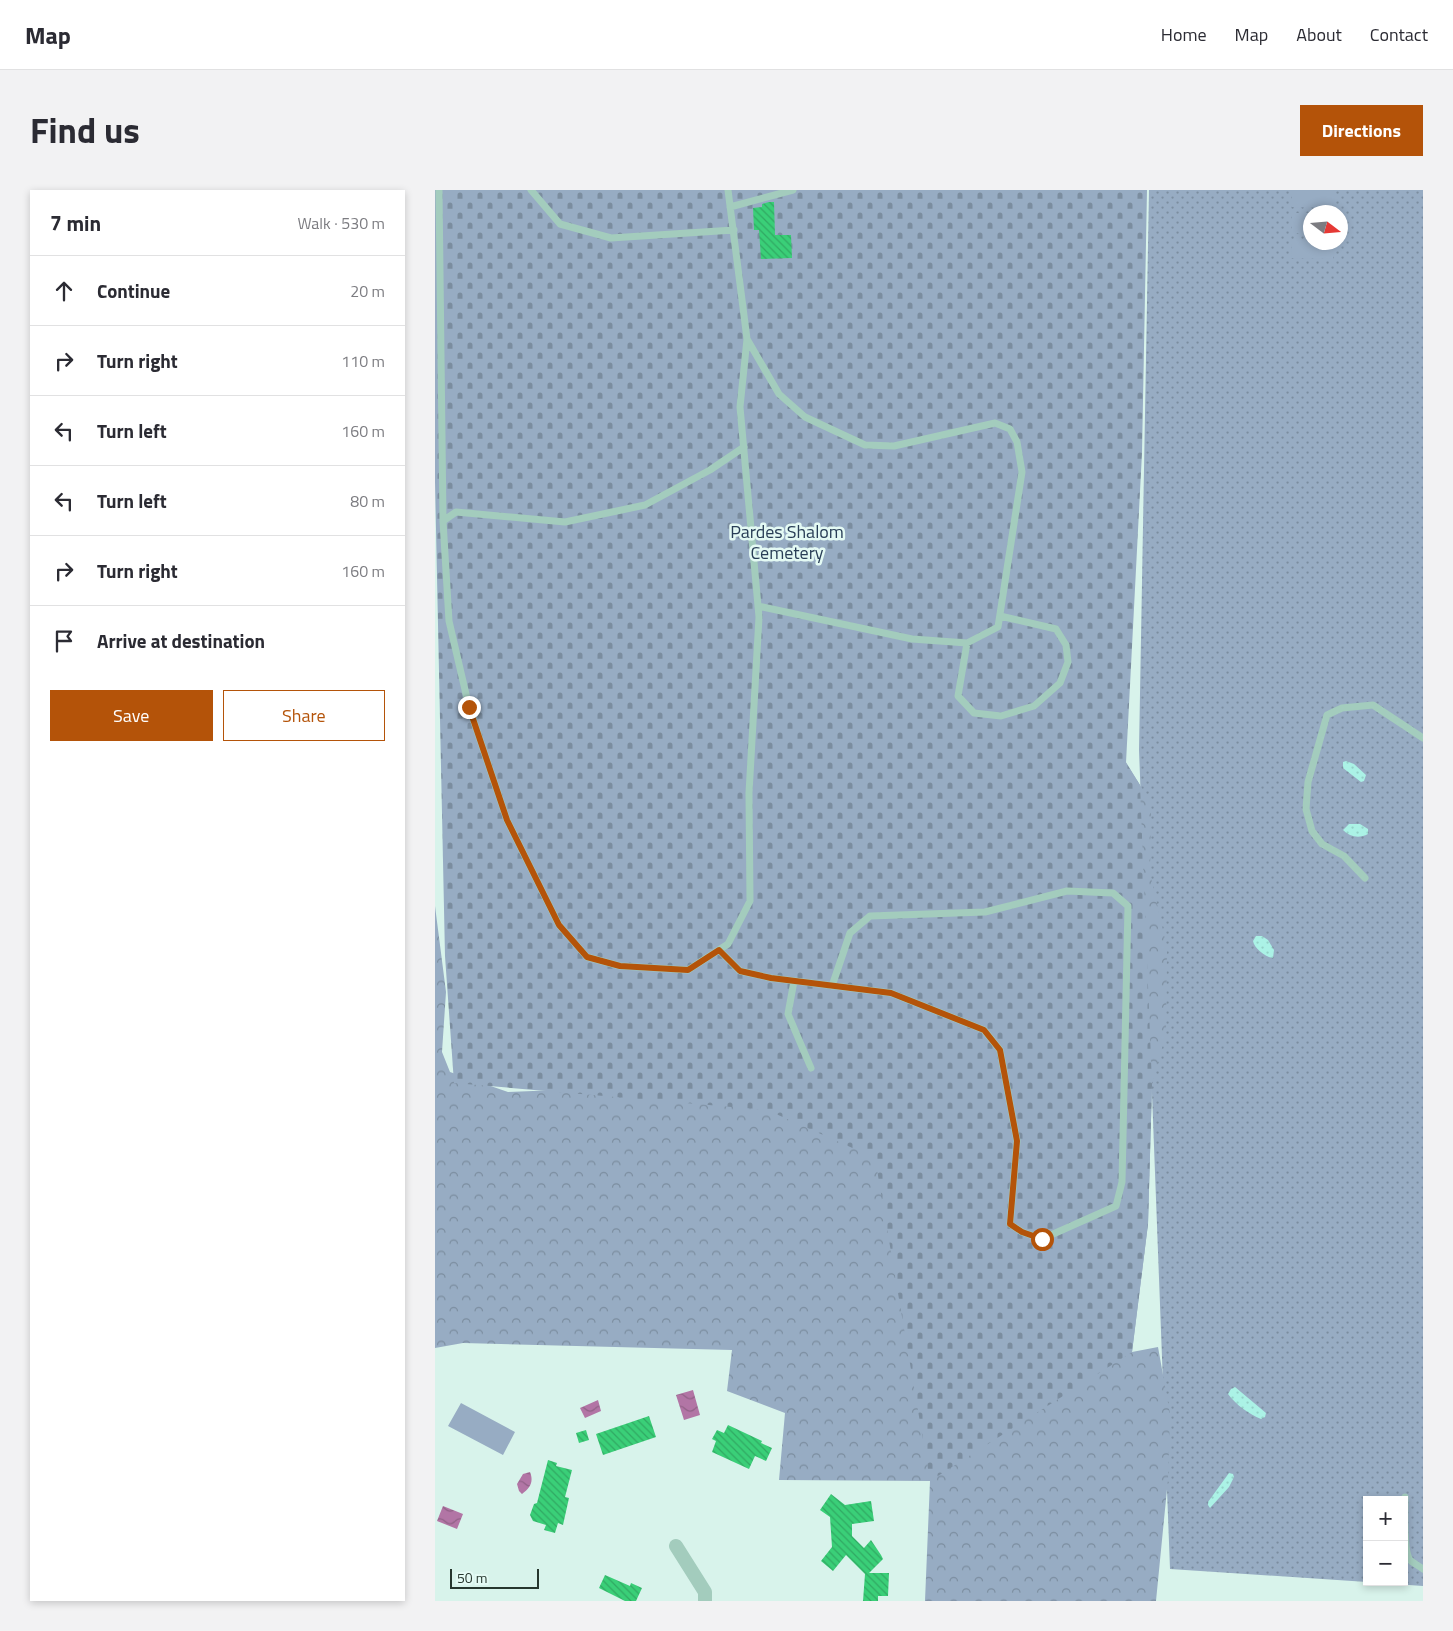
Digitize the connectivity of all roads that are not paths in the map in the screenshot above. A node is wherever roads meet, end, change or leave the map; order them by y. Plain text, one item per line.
1 (439, 190) edge
2 (531, 190) edge
3 (728, 190) edge
4 (793, 190) edge
5 (731, 207) junction
6 (734, 230) junction
7 (747, 339) junction
8 (744, 447) junction
9 (443, 521) junction
10 (758, 606) junction
11 (1000, 616) junction
12 (967, 643) junction
13 (1423, 738) edge
14 (1365, 878) dead end
15 (719, 950) junction
16 (794, 981) junction
17 (832, 986) junction
18 (811, 1068) dead end
19 (1406, 1541) edge
20 (676, 1546) dead end
21 (1423, 1569) edge
22 (705, 1601) edge

1 - 9 lane
2 - 6 lane
3 - 5 lane
4 - 5 lane
5 - 6 lane
6 - 7 lane
7 - 8 lane
7 - 11 lane
8 - 9 lane
8 - 10 lane
9 - 15 lane
10 - 12 lane
10 - 15 lane
11 - 12 lane
11 - 12 lane
13 - 14 lane
15 - 16 lane
16 - 17 lane
16 - 18 lane
17 - 17 lane
19 - 21 lane
20 - 22 street

